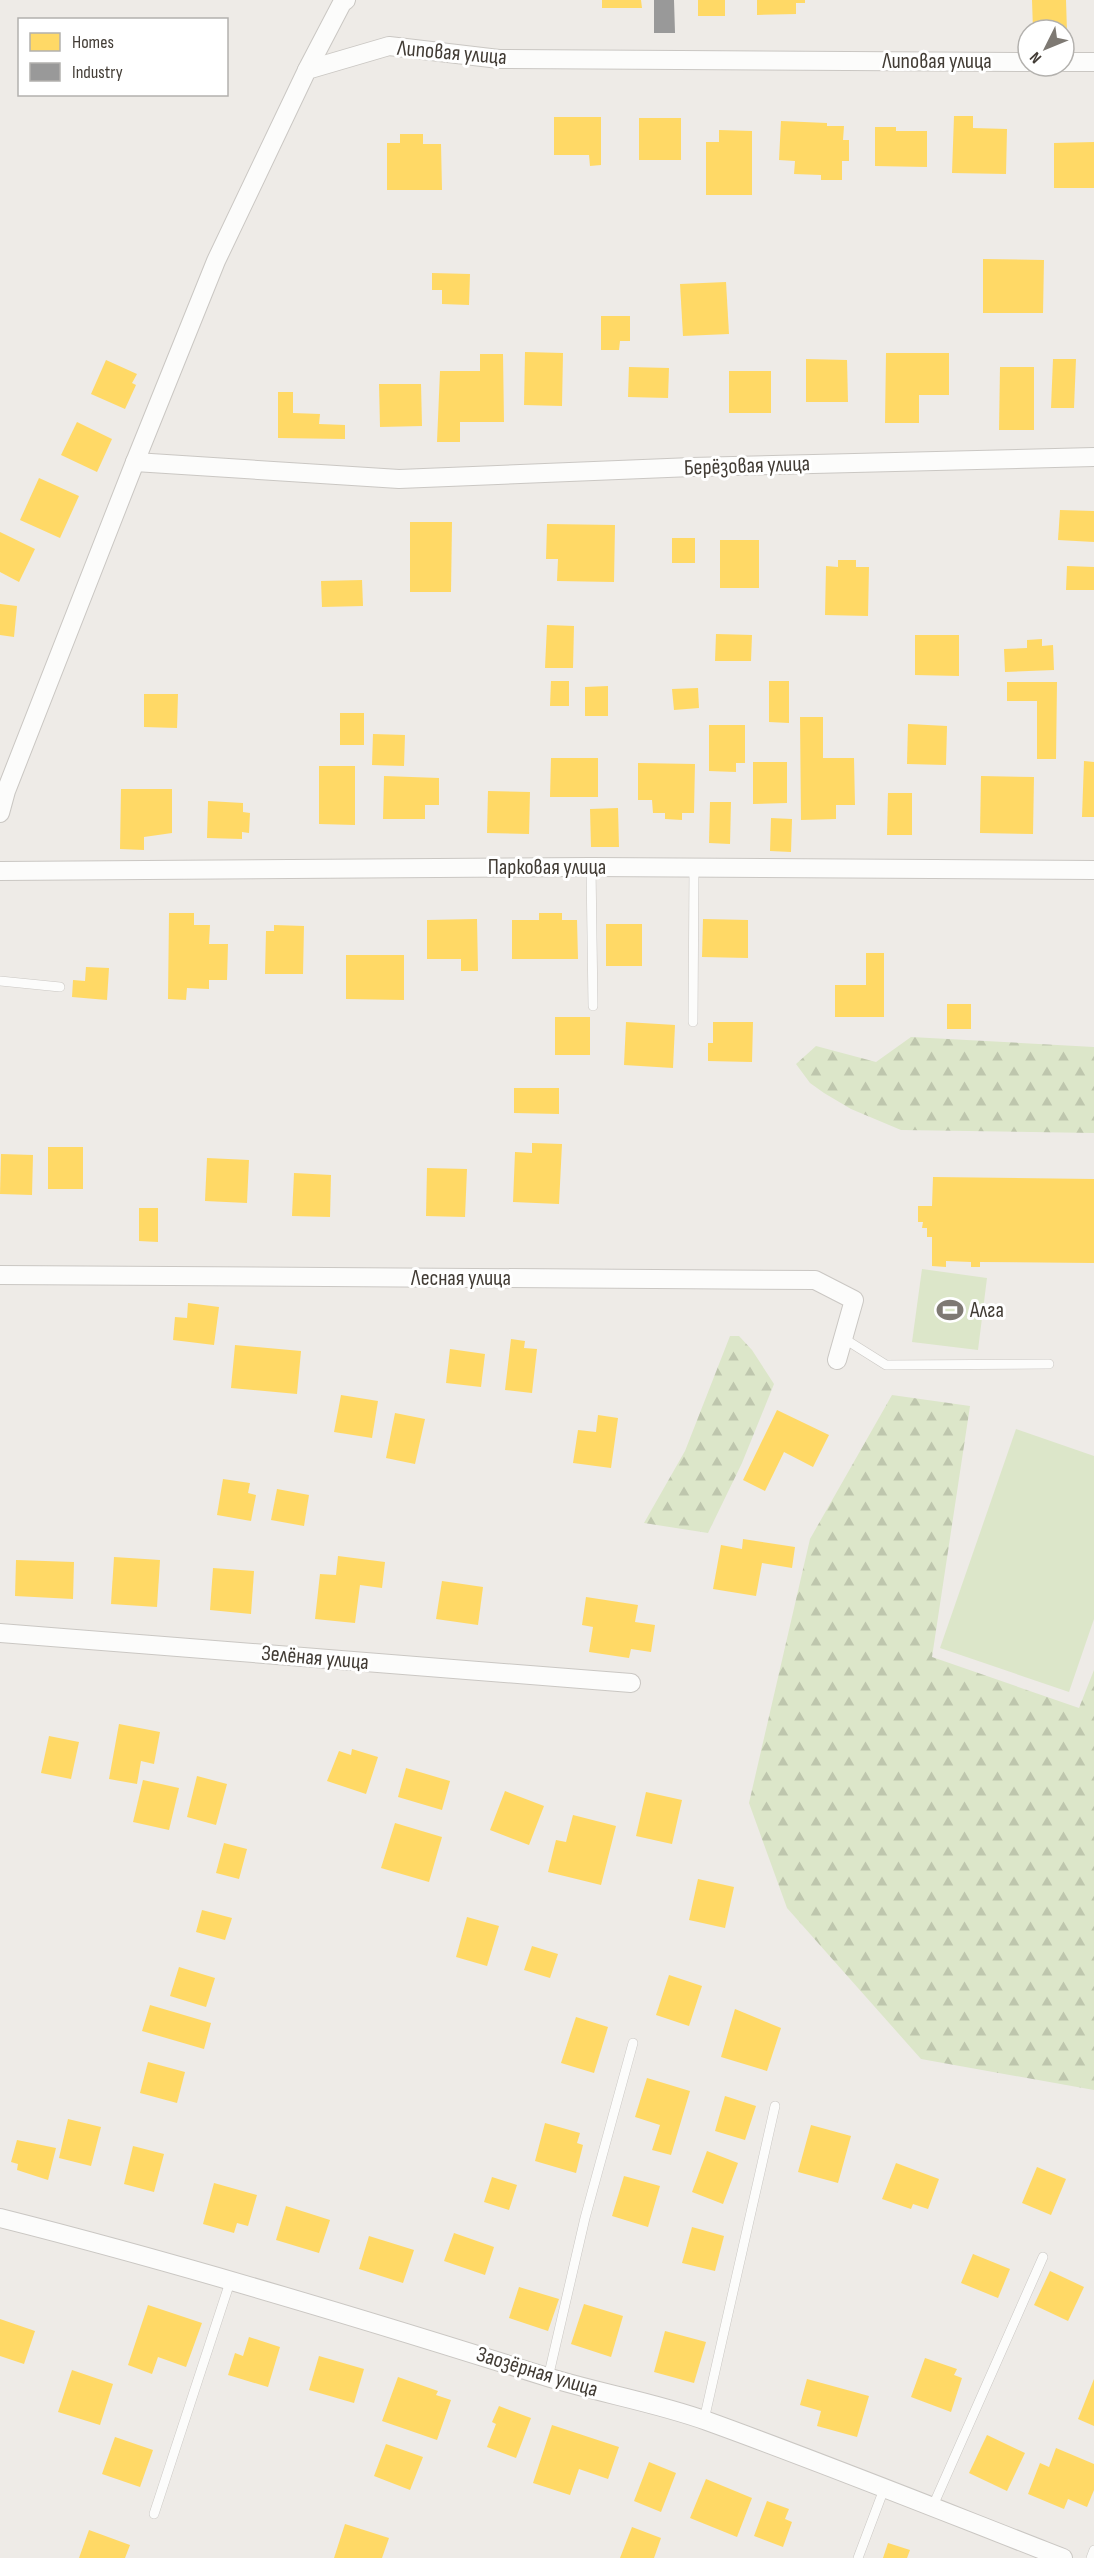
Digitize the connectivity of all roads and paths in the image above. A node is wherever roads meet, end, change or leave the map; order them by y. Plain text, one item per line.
1 (346, 0) edge
2 (1016, 62) edge
3 (1076, 62) edge
4 (1094, 62) edge
5 (307, 70) junction
6 (1094, 457) edge
7 (135, 462) junction
8 (0, 813) edge
9 (591, 867) junction
10 (694, 867) junction
11 (0, 870) edge
12 (1094, 870) edge
13 (0, 981) edge
14 (60, 987) dead end
15 (593, 1006) dead end
16 (693, 1022) dead end
17 (0, 1275) edge
18 (843, 1338) junction
19 (837, 1360) dead end
20 (1049, 1364) dead end
21 (0, 1633) edge
22 (631, 1683) dead end
23 (633, 2043) dead end
24 (775, 2106) dead end
25 (0, 2218) edge
26 (1043, 2257) dead end
27 (230, 2282) junction
28 (549, 2378) junction
29 (704, 2420) junction
30 (884, 2489) junction
31 (932, 2508) junction
32 (154, 2514) dead end
33 (1094, 2550) edge
34 (858, 2558) edge
35 (1063, 2558) edge
36 (1090, 2558) edge

1 - 5 street
2 - 5 street, Липовая улица
3 - 4 street
5 - 7 street
6 - 7 street, Берёзовая улица
7 - 8 street
9 - 10 street, Парковая улица
9 - 11 street, Парковая улица
9 - 15 lane
10 - 12 street, Парковая улица
10 - 16 lane
13 - 14 lane
17 - 18 street, Лесная улица
18 - 19 street, Лесная улица
18 - 20 lane
21 - 22 street, Зелёная улица
23 - 28 lane
24 - 29 lane
25 - 27 street, Заозёрная улица
26 - 31 lane
27 - 28 street, Заозёрная улица
27 - 32 lane
28 - 29 street, Заозёрная улица
29 - 30 street, Заозёрная улица
30 - 31 street, Заозёрная улица
30 - 34 lane
31 - 35 street, Заозёрная улица
33 - 36 lane

